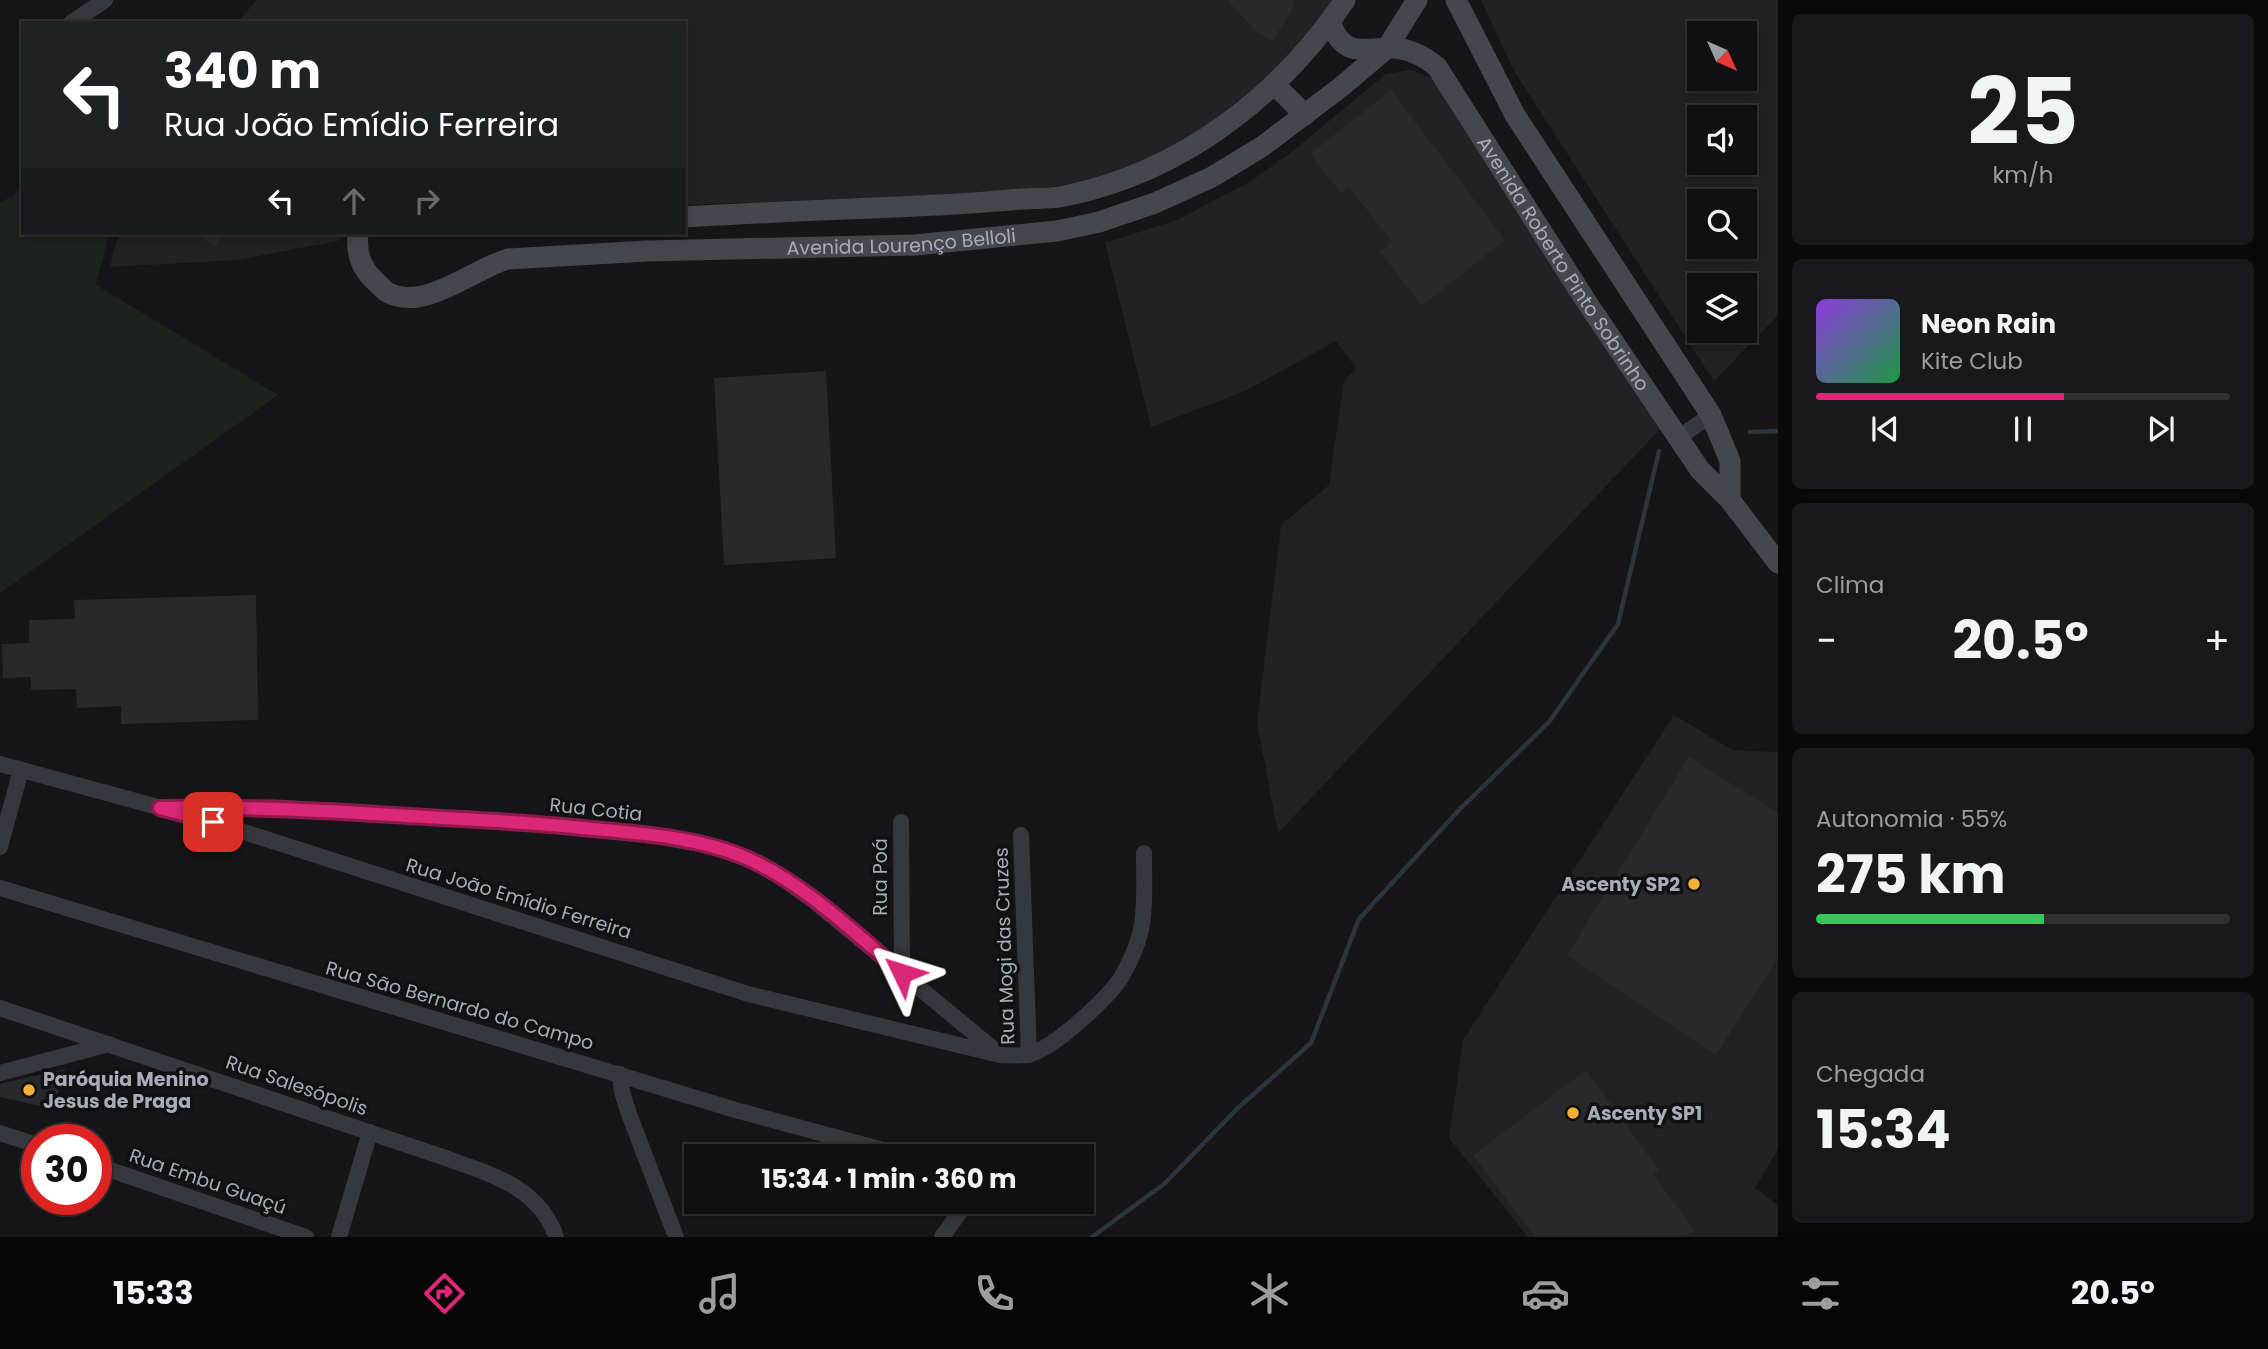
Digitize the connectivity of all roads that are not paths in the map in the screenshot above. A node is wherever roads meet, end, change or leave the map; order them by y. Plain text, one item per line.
1 (105, 0) edge
2 (1345, 0) edge
3 (1417, 0) edge
4 (1456, 0) edge
5 (74, 21) edge
6 (1330, 22) junction
7 (1387, 48) junction
8 (1274, 84) junction
9 (1305, 115) junction
10 (686, 217) edge
11 (358, 235) edge
12 (1711, 415) junction
13 (1678, 438) junction
14 (1730, 500) junction
15 (1778, 563) edge
16 (0, 764) edge
17 (21, 769) junction
18 (160, 808) junction
19 (901, 822) dead end
20 (1021, 835) dead end
21 (0, 847) edge
22 (1144, 853) dead end
23 (0, 888) edge
24 (902, 973) junction
25 (0, 1008) edge
26 (110, 1044) junction
27 (1000, 1055) junction
28 (1029, 1055) junction
29 (0, 1073) edge
30 (620, 1074) junction
31 (370, 1132) junction
32 (0, 1133) edge
33 (21, 1140) edge
34 (862, 1144) edge
35 (112, 1170) edge
36 (958, 1214) edge
37 (306, 1237) edge
38 (339, 1237) edge
39 (556, 1237) edge
40 (676, 1237) edge
41 (942, 1237) edge

1 - 5 street
2 - 6 street, Avenida Lourenço Belloli
3 - 7 street, Avenida Lourenço Belloli
4 - 12 street, Avenida Roberto Pinto Sobrinho
6 - 7 street, Avenida Roberto Pinto Sobrinho
6 - 8 street, Avenida Lourenço Belloli
7 - 9 street, Avenida Lourenço Belloli
7 - 13 street, Avenida Roberto Pinto Sobrinho
8 - 9 street
8 - 10 street, Avenida Lourenço Belloli
9 - 11 street, Avenida Lourenço Belloli
12 - 13 street
12 - 14 street, Avenida Roberto Pinto Sobrinho
13 - 14 street, Avenida Roberto Pinto Sobrinho
14 - 15 street, Avenida Roberto Pinto Sobrinho
16 - 17 street, Rua João Emídio Ferreira
17 - 18 street, Rua João Emídio Ferreira
17 - 21 street
18 - 24 street, Rua Cotia
18 - 27 street, Rua João Emídio Ferreira
19 - 24 street, Rua Poá
20 - 28 street, Rua Mogi das Cruzes
22 - 28 street
23 - 30 street, Rua São Bernardo do Campo
24 - 27 street, Rua Cotia
25 - 26 street, Rua Salesópolis
26 - 29 street
26 - 31 street, Rua Salesópolis
27 - 28 street, Rua João Emídio Ferreira
30 - 34 street, Rua São Bernardo do Campo
30 - 40 street
31 - 38 street
31 - 39 street, Rua Salesópolis
32 - 33 street
35 - 37 street, Rua Embu Guaçú
36 - 41 street

